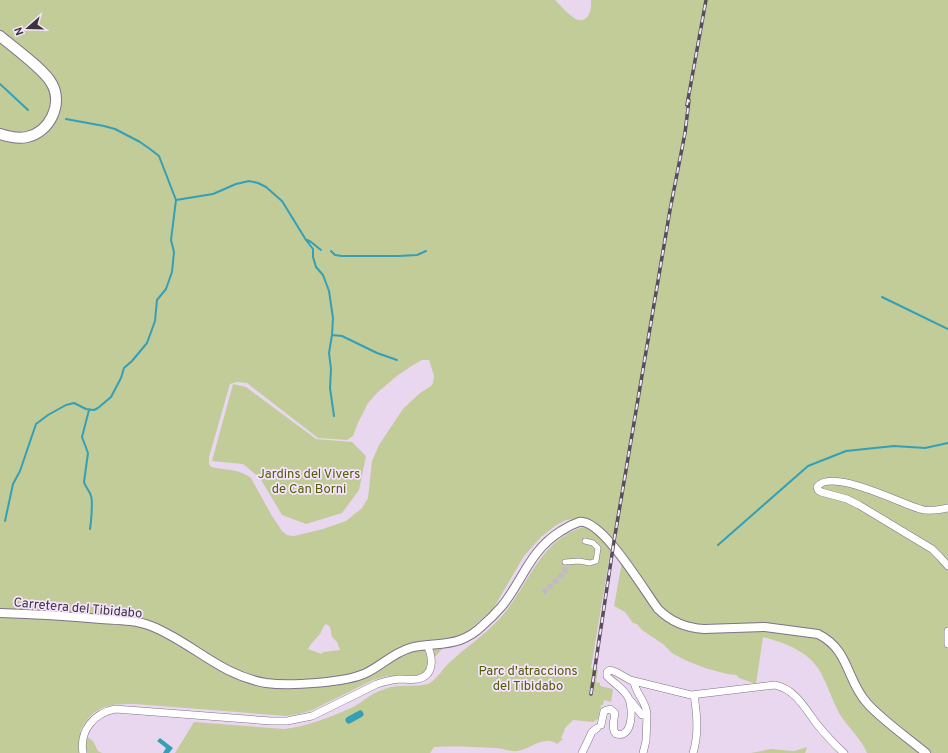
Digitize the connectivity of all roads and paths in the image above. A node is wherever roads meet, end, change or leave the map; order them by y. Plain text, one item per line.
1 (0, 36) edge
2 (0, 42) edge
3 (0, 129) edge
4 (0, 134) edge
5 (948, 508) edge
6 (585, 542) dead end
7 (565, 562) dead end
8 (948, 566) edge
9 (0, 613) edge
10 (948, 631) edge
11 (948, 644) edge
12 (427, 645) junction
13 (634, 680) junction
14 (694, 695) junction
15 (630, 700) junction
16 (647, 715) junction
17 (83, 753) edge
18 (582, 753) edge
19 (643, 753) edge
20 (693, 753) edge
21 (844, 753) edge
22 (926, 753) edge

1 - 4 main road
2 - 3 main road
5 - 8 street
6 - 7 street
9 - 12 street, Carretera del Tibidabo
10 - 11 street
12 - 17 street
12 - 22 street, Carretera del Tibidabo
13 - 14 street
13 - 15 street
13 - 16 street
14 - 20 street
14 - 21 street
15 - 16 street
15 - 18 street
16 - 19 street

